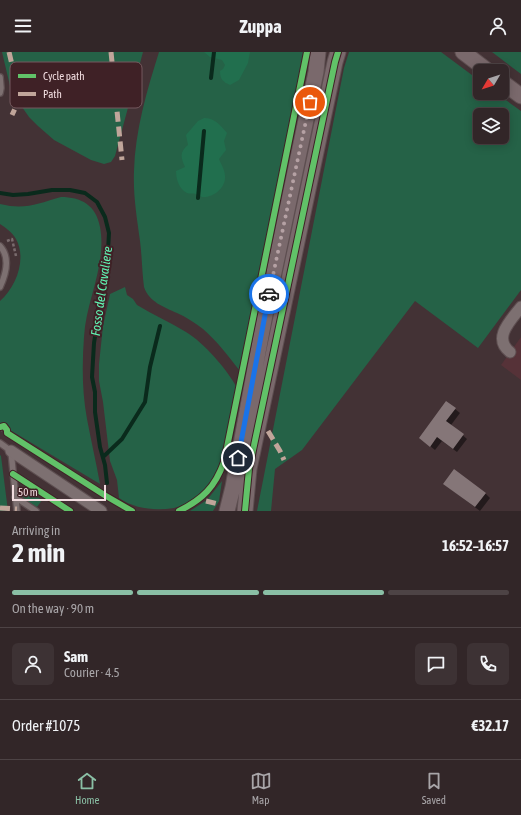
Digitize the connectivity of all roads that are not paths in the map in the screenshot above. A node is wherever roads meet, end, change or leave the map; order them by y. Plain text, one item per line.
1 (318, 52) edge
2 (338, 52) edge
3 (463, 52) edge
4 (479, 64) edge
5 (0, 77) edge
6 (509, 87) edge
7 (0, 93) edge
8 (521, 96) edge
9 (0, 246) edge
10 (0, 287) edge
11 (521, 307) edge
12 (510, 352) dead end
13 (0, 443) edge
14 (5, 449) edge
15 (15, 497) junction
16 (17, 511) edge
17 (36, 511) edge
18 (101, 511) edge
19 (227, 511) edge
20 (245, 511) edge

1 - 19 street
2 - 20 street
3 - 4 street
5 - 7 lane
6 - 8 street
9 - 10 lane
11 - 12 street
13 - 14 lane
14 - 15 lane
14 - 18 street
15 - 16 lane
15 - 17 lane

